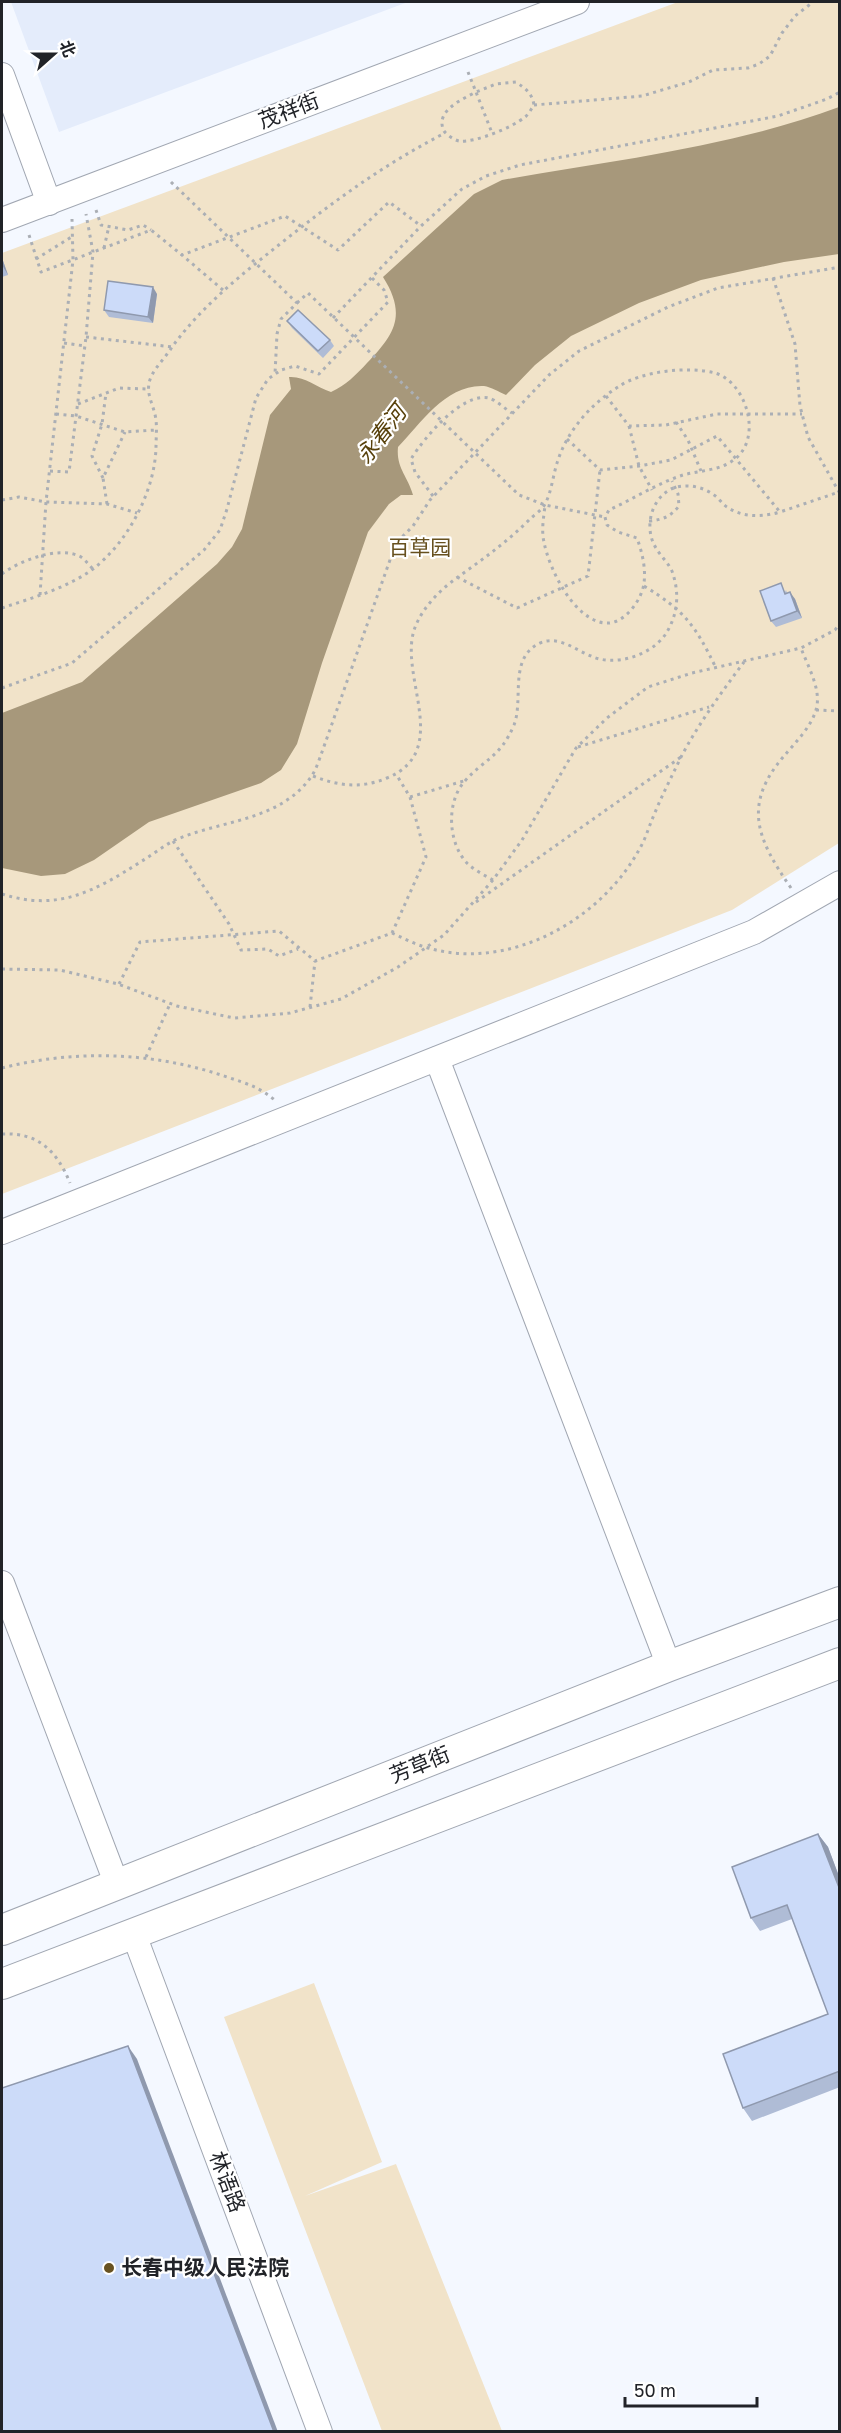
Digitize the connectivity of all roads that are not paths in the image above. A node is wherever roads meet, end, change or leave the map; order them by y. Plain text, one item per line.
1 (577, 2) edge
2 (2, 75) edge
3 (49, 203) junction
4 (2, 220) edge
5 (840, 884) edge
6 (436, 1059) junction
7 (2, 1232) edge
8 (2, 1583) edge
9 (840, 1602) edge
10 (840, 1663) edge
11 (669, 1666) junction
12 (117, 1885) junction
13 (2, 1930) edge
14 (134, 1932) junction
15 (2, 1984) edge
16 (320, 2432) edge

1 - 3 street, 茂祥街
2 - 3 street
3 - 4 street, 茂祥街
5 - 6 street
6 - 7 street
6 - 11 street
8 - 12 street
9 - 11 main road, 芳草街
10 - 14 main road
11 - 12 main road, 芳草街
12 - 13 main road, 芳草街
14 - 15 main road
14 - 16 street, 林语路

